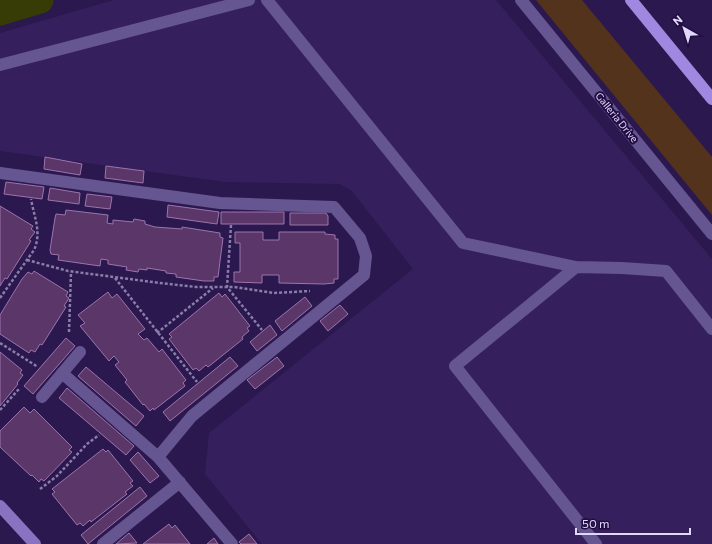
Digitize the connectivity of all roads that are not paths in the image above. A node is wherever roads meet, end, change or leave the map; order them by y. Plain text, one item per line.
1 (249, 0) edge
2 (267, 0) edge
3 (521, 0) edge
4 (631, 0) edge
5 (0, 65) edge
6 (712, 99) edge
7 (0, 172) edge
8 (712, 234) edge
9 (576, 267) junction
10 (712, 329) edge
11 (80, 352) dead end
12 (62, 373) junction
13 (42, 397) dead end
14 (158, 457) junction
15 (180, 482) junction
16 (0, 506) edge
17 (35, 544) edge
18 (103, 544) edge
19 (232, 544) edge
20 (596, 544) edge

1 - 5 street
2 - 9 street
3 - 8 street, Galleria Drive
4 - 6 highway
7 - 14 street
9 - 10 street
9 - 20 street
11 - 12 street
12 - 13 street
12 - 14 street
14 - 15 street
15 - 18 street
15 - 19 street
16 - 17 main road

